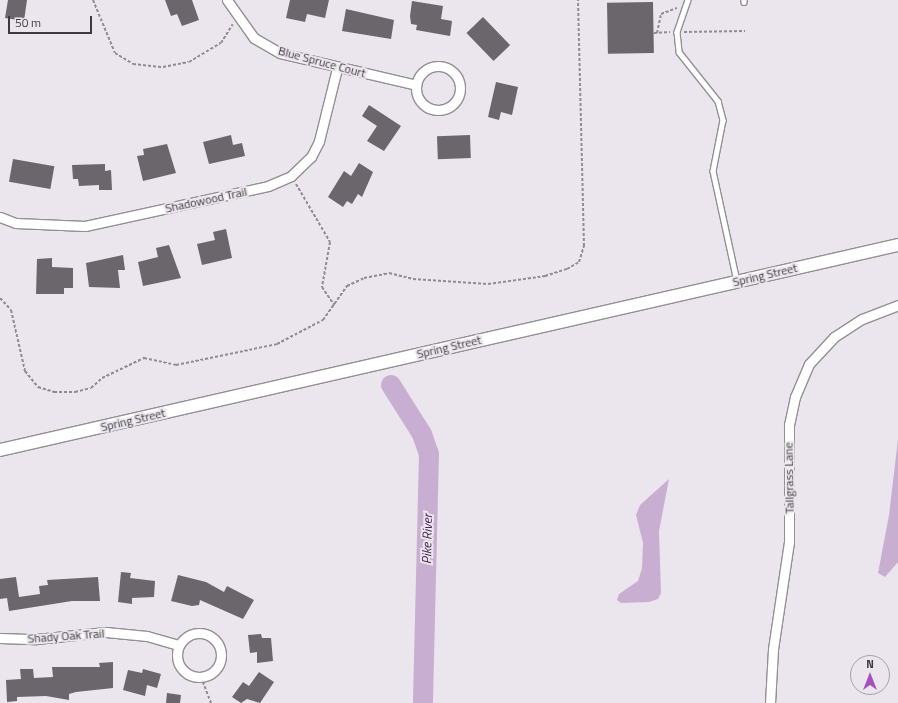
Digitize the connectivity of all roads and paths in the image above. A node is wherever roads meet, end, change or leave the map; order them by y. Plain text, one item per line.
1 (93, 0) edge
2 (227, 0) edge
3 (578, 0) edge
4 (688, 0) edge
5 (682, 10) junction
6 (238, 19) junction
7 (745, 31) dead end
8 (677, 32) junction
9 (337, 68) junction
10 (416, 85) junction
11 (291, 176) junction
12 (0, 217) edge
13 (898, 245) edge
14 (737, 282) junction
15 (0, 298) edge
16 (334, 305) junction
17 (898, 305) edge
18 (0, 450) edge
19 (0, 638) edge
20 (179, 645) junction
21 (202, 677) junction
22 (211, 703) edge
23 (770, 703) edge

1 - 6 path
2 - 6 street, Blue Spruce Court
3 - 16 path
4 - 5 lane
5 - 8 lane
5 - 8 path
6 - 9 street, Blue Spruce Court
7 - 8 path
8 - 14 lane
9 - 10 street, Blue Spruce Court
9 - 11 street, Shadowood Trail
10 - 10 street
11 - 12 street, Shadowood Trail
11 - 16 path
13 - 14 main road, Spring Street
14 - 18 main road, Spring Street
15 - 16 path
17 - 23 street, Tallgrass Lane
19 - 20 street, Shady Oak Trail
20 - 21 street
20 - 21 street
21 - 22 path

